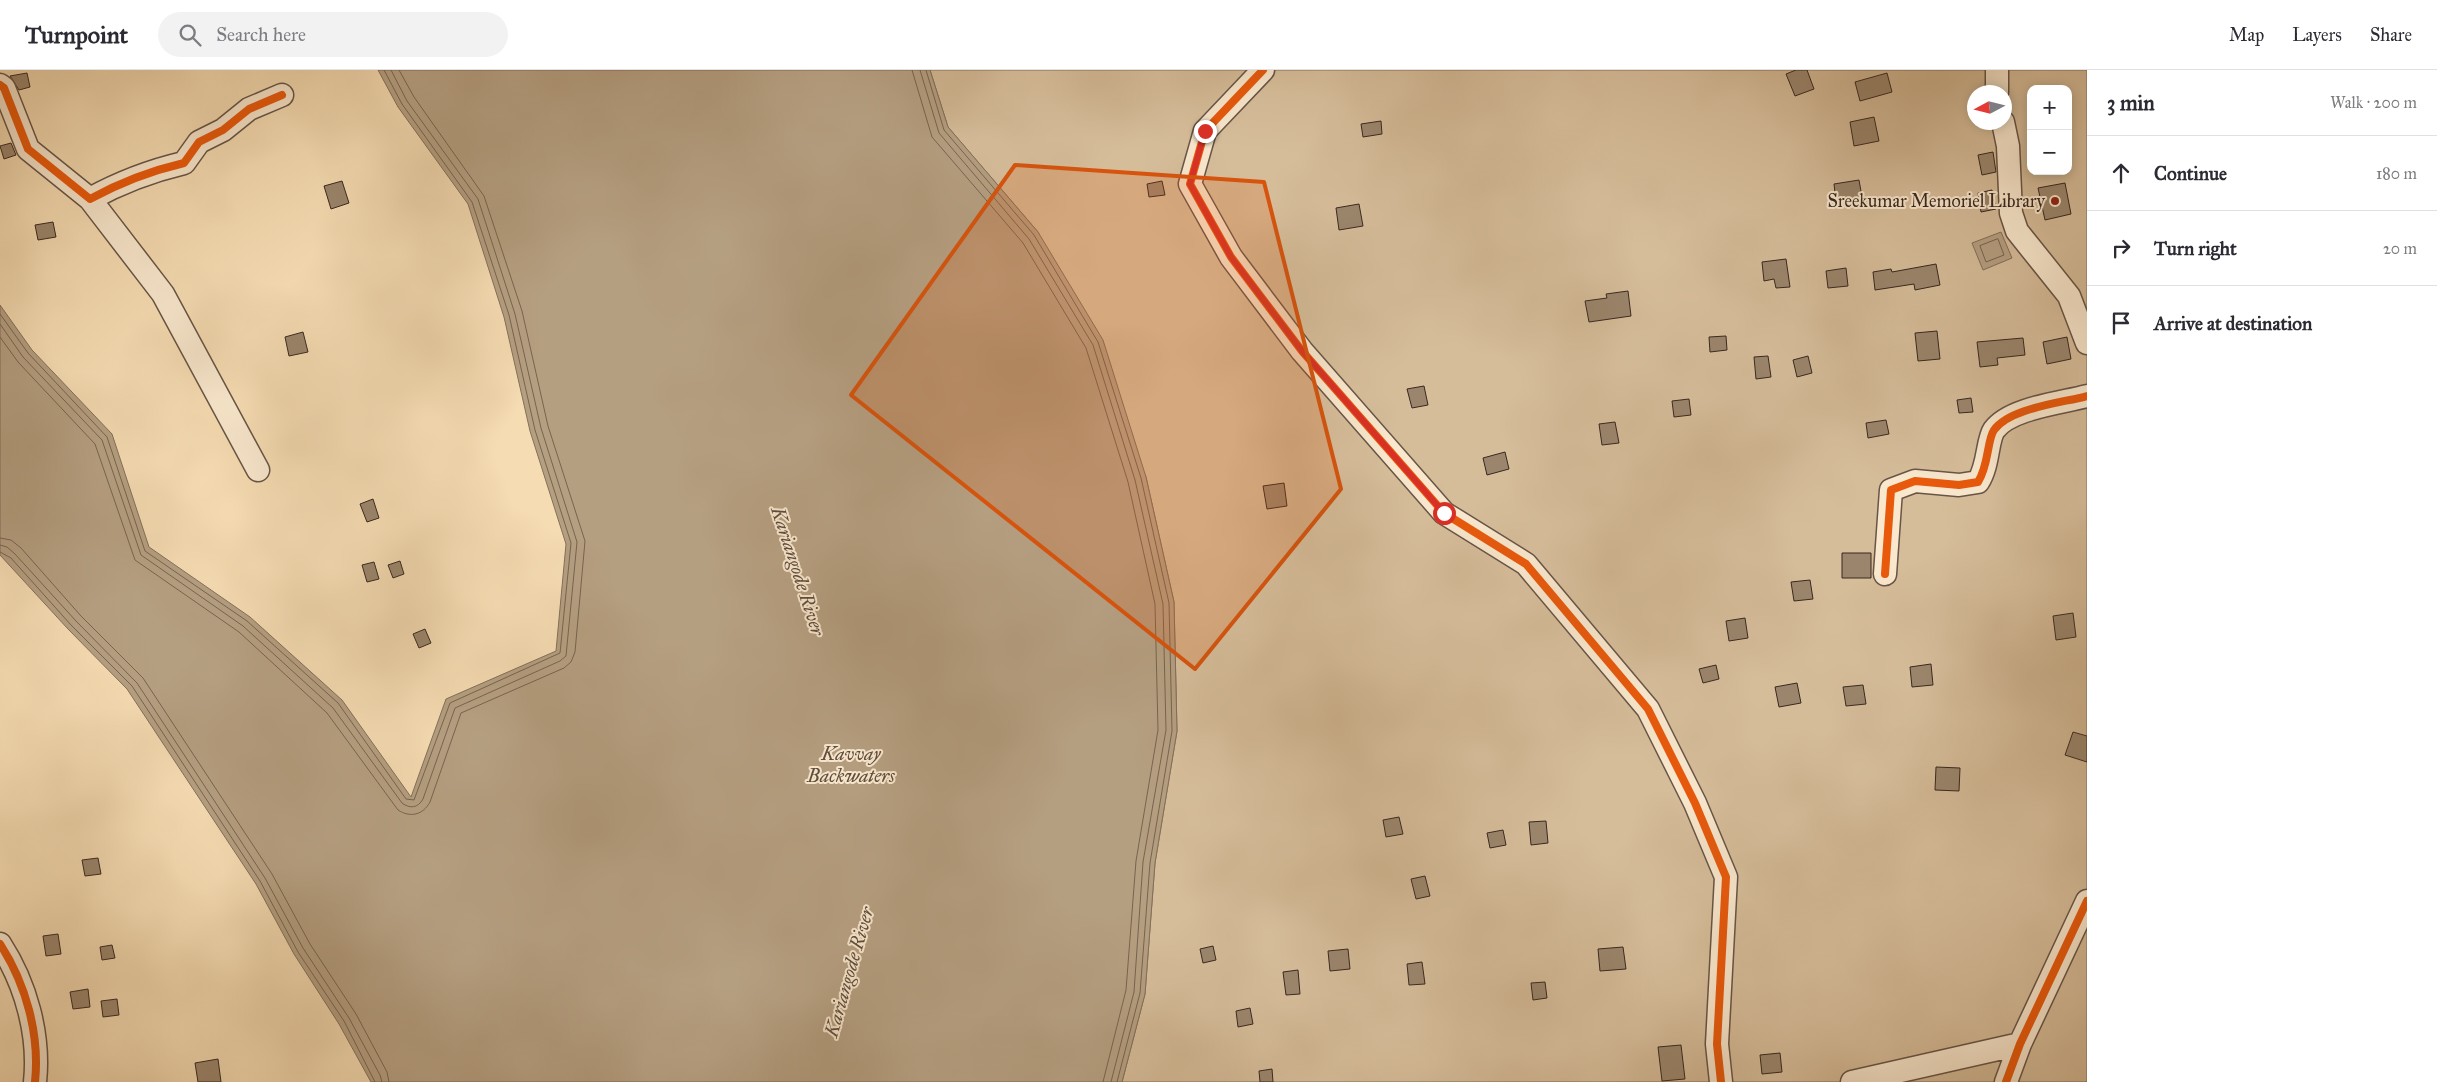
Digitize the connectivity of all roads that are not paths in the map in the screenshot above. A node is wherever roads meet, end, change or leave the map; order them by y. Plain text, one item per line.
1 (1263, 70) edge
2 (1997, 70) edge
3 (0, 85) edge
4 (1997, 85) edge
5 (282, 96) dead end
6 (2005, 130) edge
7 (90, 199) junction
8 (2087, 342) edge
9 (2087, 396) edge
10 (258, 470) dead end
11 (1885, 574) dead end
12 (2087, 902) edge
13 (0, 944) edge
14 (2020, 1044) junction
15 (35, 1082) edge
16 (1721, 1082) edge
17 (1852, 1082) edge
18 (2006, 1082) edge

1 - 16 street
2 - 4 street
3 - 7 street
5 - 7 street
6 - 8 street
7 - 10 street
9 - 11 street
12 - 14 street
13 - 15 street
14 - 17 street
14 - 18 street

